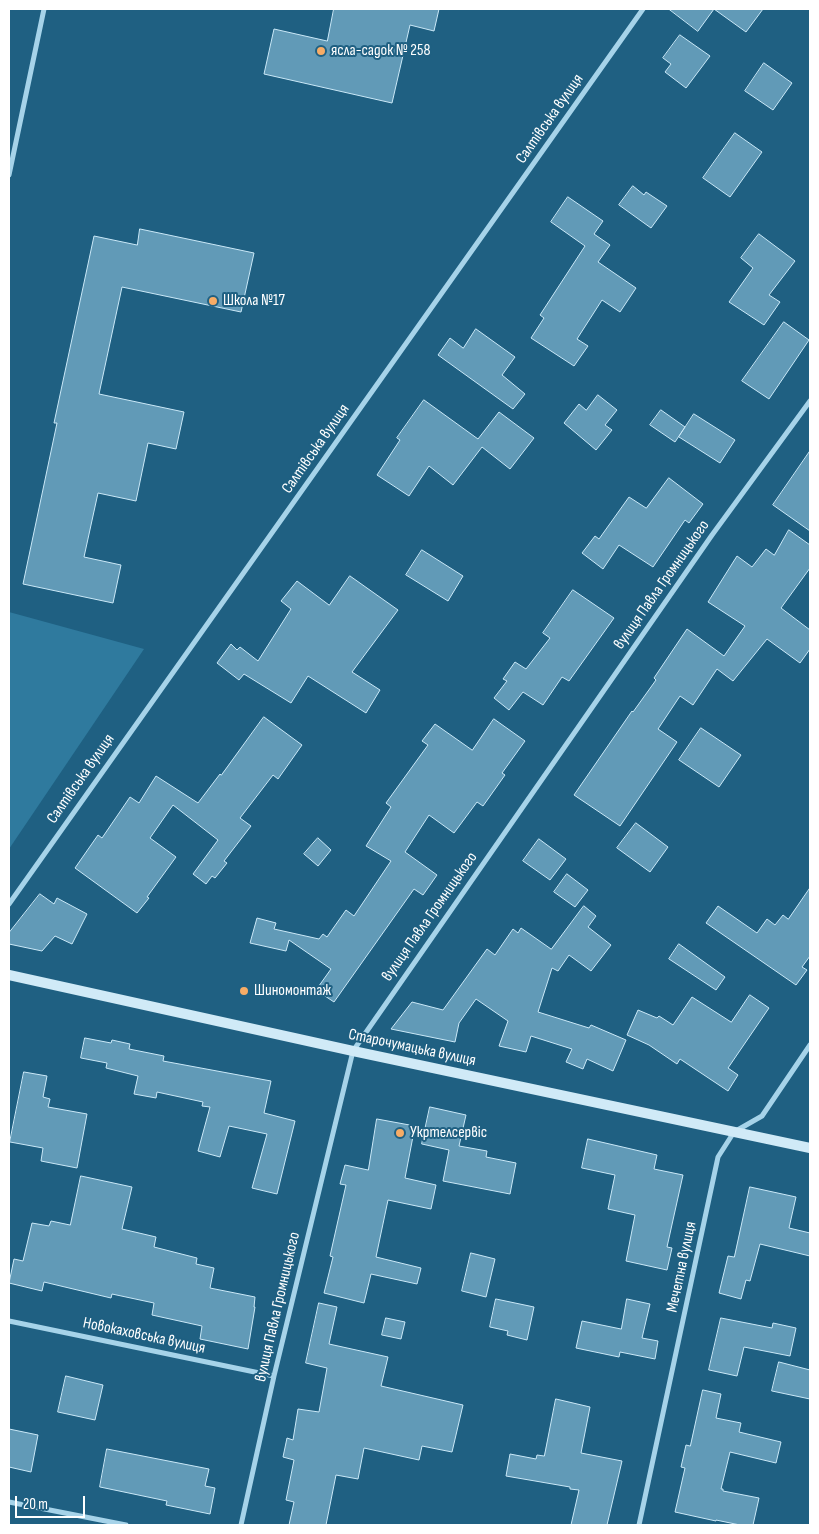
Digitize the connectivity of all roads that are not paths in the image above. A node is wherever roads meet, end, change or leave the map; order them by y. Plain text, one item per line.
1 (44, 9) edge
2 (643, 9) edge
3 (9, 175) edge
4 (810, 401) edge
5 (9, 904) edge
6 (9, 975) edge
7 (810, 1045) edge
8 (352, 1051) junction
9 (734, 1132) junction
10 (810, 1148) edge
11 (9, 1321) edge
12 (274, 1376) junction
13 (9, 1502) edge
14 (126, 1525) edge
15 (241, 1525) edge
16 (638, 1525) edge

1 - 3 street
2 - 5 street, Салтівська вулиця
4 - 8 street, вулиця Павла Громницького
6 - 8 street, Старочумацька вулиця
7 - 9 street, Мечетна вулиця
8 - 9 street, Старочумацька вулиця
8 - 12 street, вулиця Павла Громницького
9 - 10 street, Старочумацька вулиця
9 - 16 street, Мечетна вулиця
11 - 12 street, Новокаховська вулиця
12 - 15 street, вулиця Павла Громницького
13 - 14 street

